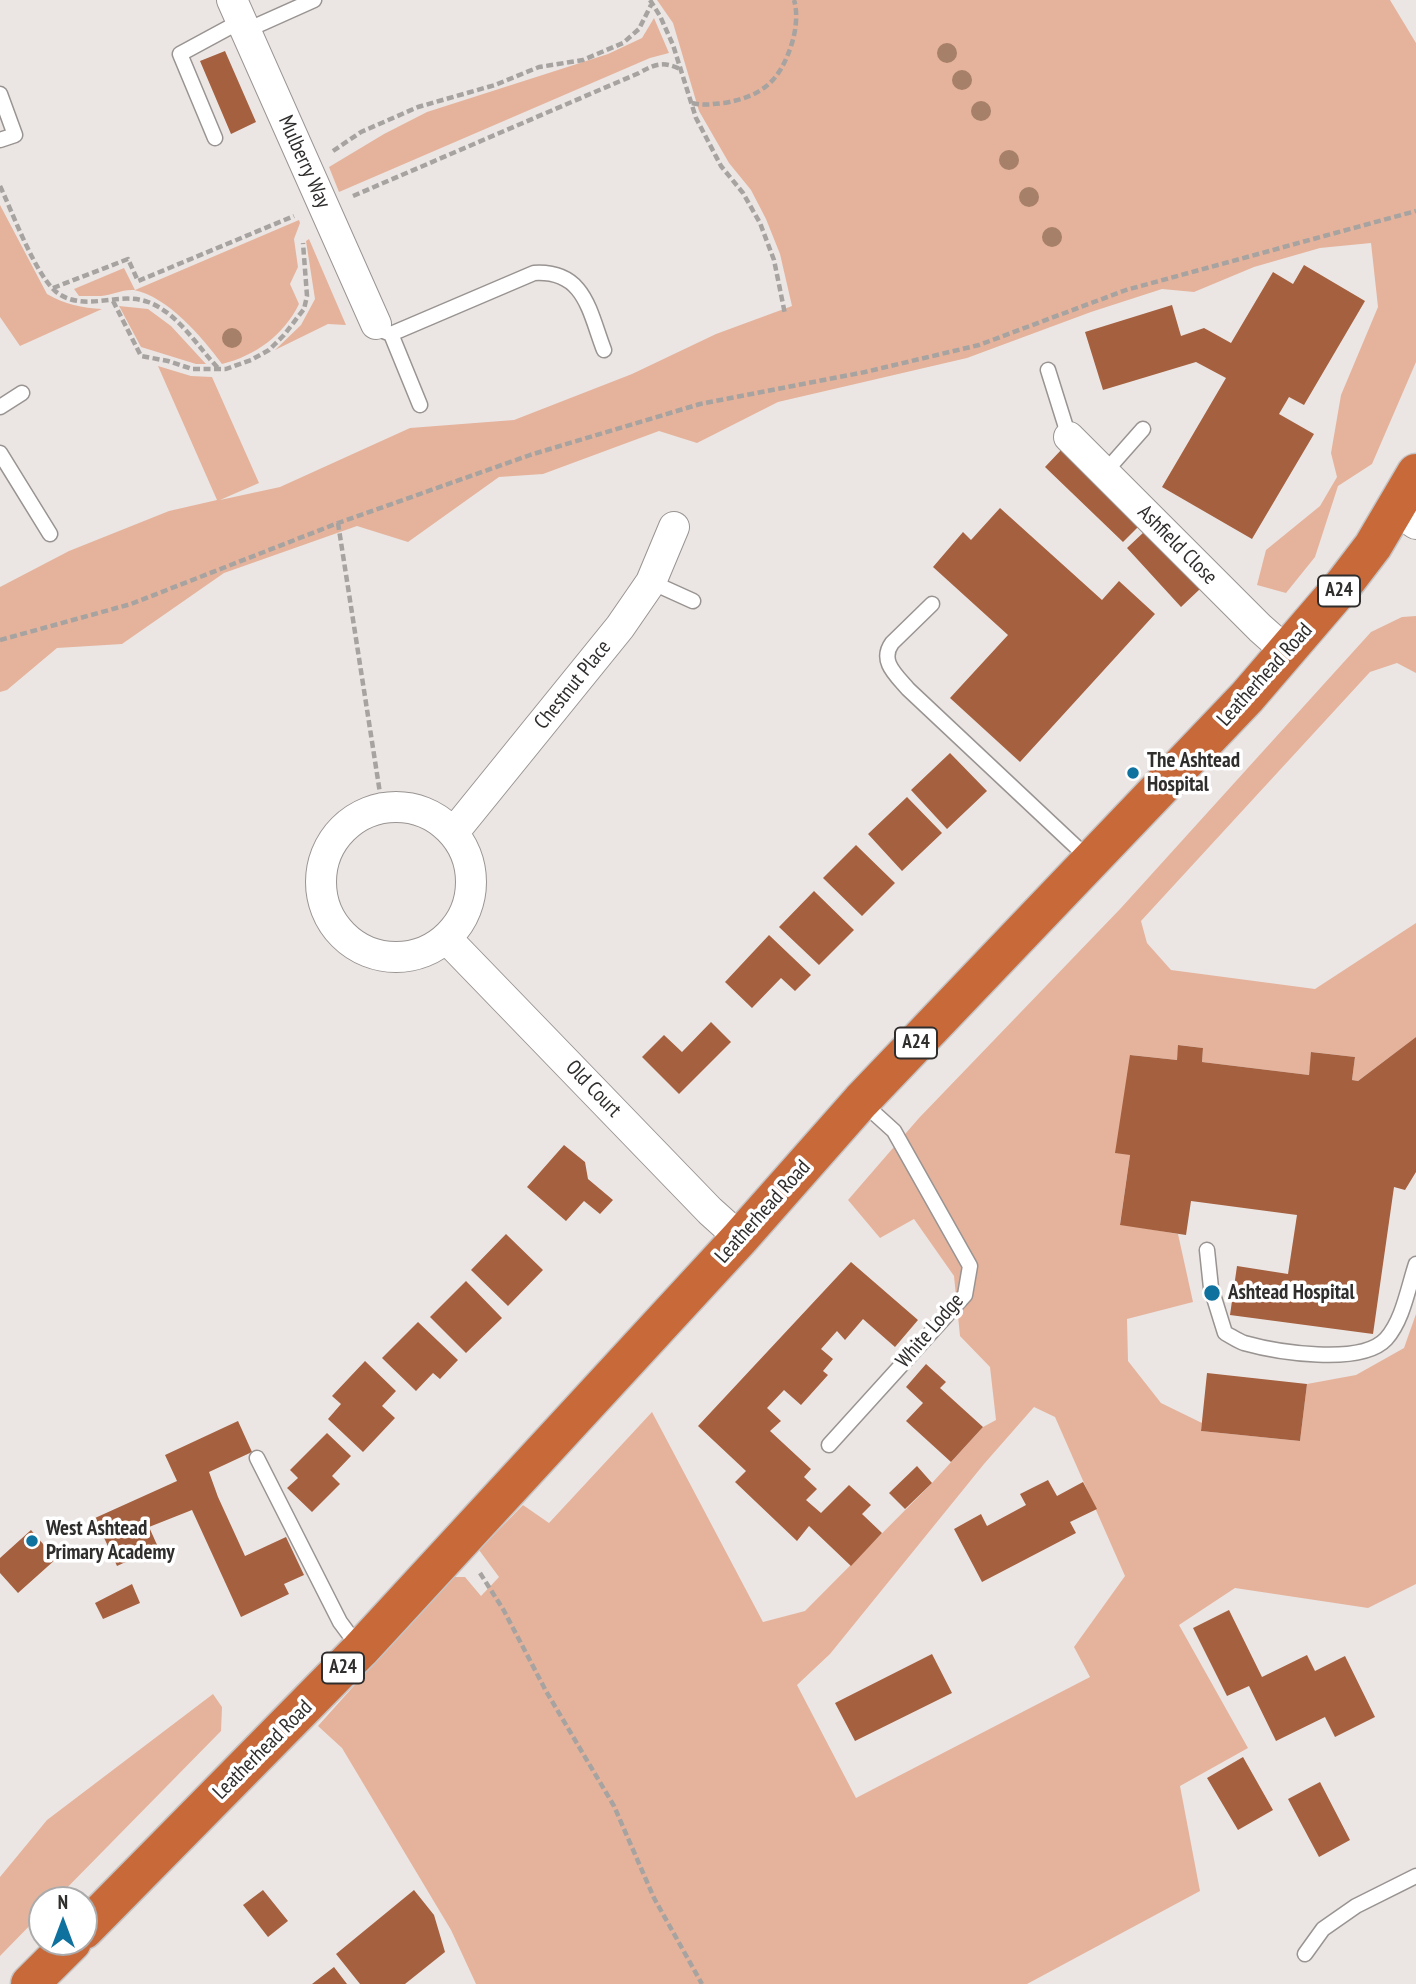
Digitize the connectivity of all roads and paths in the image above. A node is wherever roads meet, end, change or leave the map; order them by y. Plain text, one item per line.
1 (314, 0) edge
2 (794, 0) edge
3 (650, 2) edge
4 (240, 17) edge
5 (680, 69) junction
6 (0, 93) edge
7 (691, 103) junction
8 (215, 138) dead end
9 (0, 140) edge
10 (306, 170) junction
11 (0, 186) edge
12 (1416, 211) edge
13 (317, 213) junction
14 (53, 288) junction
15 (113, 301) junction
16 (785, 314) dead end
17 (384, 329) junction
18 (604, 350) dead end
19 (218, 368) junction
20 (1048, 370) dead end
21 (22, 393) dead end
22 (420, 405) dead end
23 (0, 407) edge
24 (1143, 429) dead end
25 (1069, 437) joint
26 (0, 453) edge
27 (1105, 472) junction
28 (1416, 473) edge
29 (1406, 517) edge
30 (338, 523) junction
31 (674, 527) dead end
32 (50, 534) dead end
33 (650, 582) junction
34 (693, 601) dead end
35 (932, 604) dead end
36 (0, 640) edge
37 (1287, 652) junction
38 (382, 806) junction
39 (454, 832) junction
40 (1091, 860) junction
41 (447, 939) junction
42 (861, 1101) junction
43 (740, 1238) junction
44 (1207, 1250) dead end
45 (1416, 1264) edge
46 (829, 1445) dead end
47 (257, 1458) dead end
48 (460, 1544) junction
49 (360, 1650) junction
50 (1416, 1876) edge
51 (98, 1916) edge
52 (1305, 1954) dead end
53 (58, 1956) edge
54 (30, 1984) edge
55 (702, 1984) edge

1 - 4 lane
2 - 7 path
3 - 5 path
3 - 10 path
4 - 8 lane
4 - 10 street, Mulberry Way
5 - 7 path
5 - 13 path
6 - 9 lane
7 - 16 path
10 - 13 street, Mulberry Way
11 - 14 path
12 - 30 path
13 - 14 path
13 - 17 street, Mulberry Way
13 - 19 path
14 - 15 path
15 - 19 path
15 - 19 path
17 - 18 lane
17 - 22 lane
20 - 25 lane
21 - 23 lane
24 - 27 lane
25 - 27 street, Ashfield Close
26 - 32 lane
27 - 37 street, Ashfield Close
28 - 29 highway, Leatherhead Road / A24
29 - 37 highway, Leatherhead Road / A24
30 - 36 path
30 - 38 path
31 - 33 street, Chestnut Place
33 - 34 lane
33 - 39 street, Chestnut Place
35 - 40 lane
37 - 40 highway, Leatherhead Road / A24
38 - 39 street
38 - 41 street
39 - 41 street
40 - 42 highway, Leatherhead Road / A24
41 - 43 street, Old Court
42 - 43 highway, Leatherhead Road / A24
42 - 46 lane, White Lodge
43 - 48 highway, Leatherhead Road / A24
44 - 45 lane
47 - 49 lane
48 - 49 highway, Leatherhead Road / A24
48 - 55 path
49 - 51 highway, Leatherhead Road / A24
50 - 52 lane
53 - 54 highway

